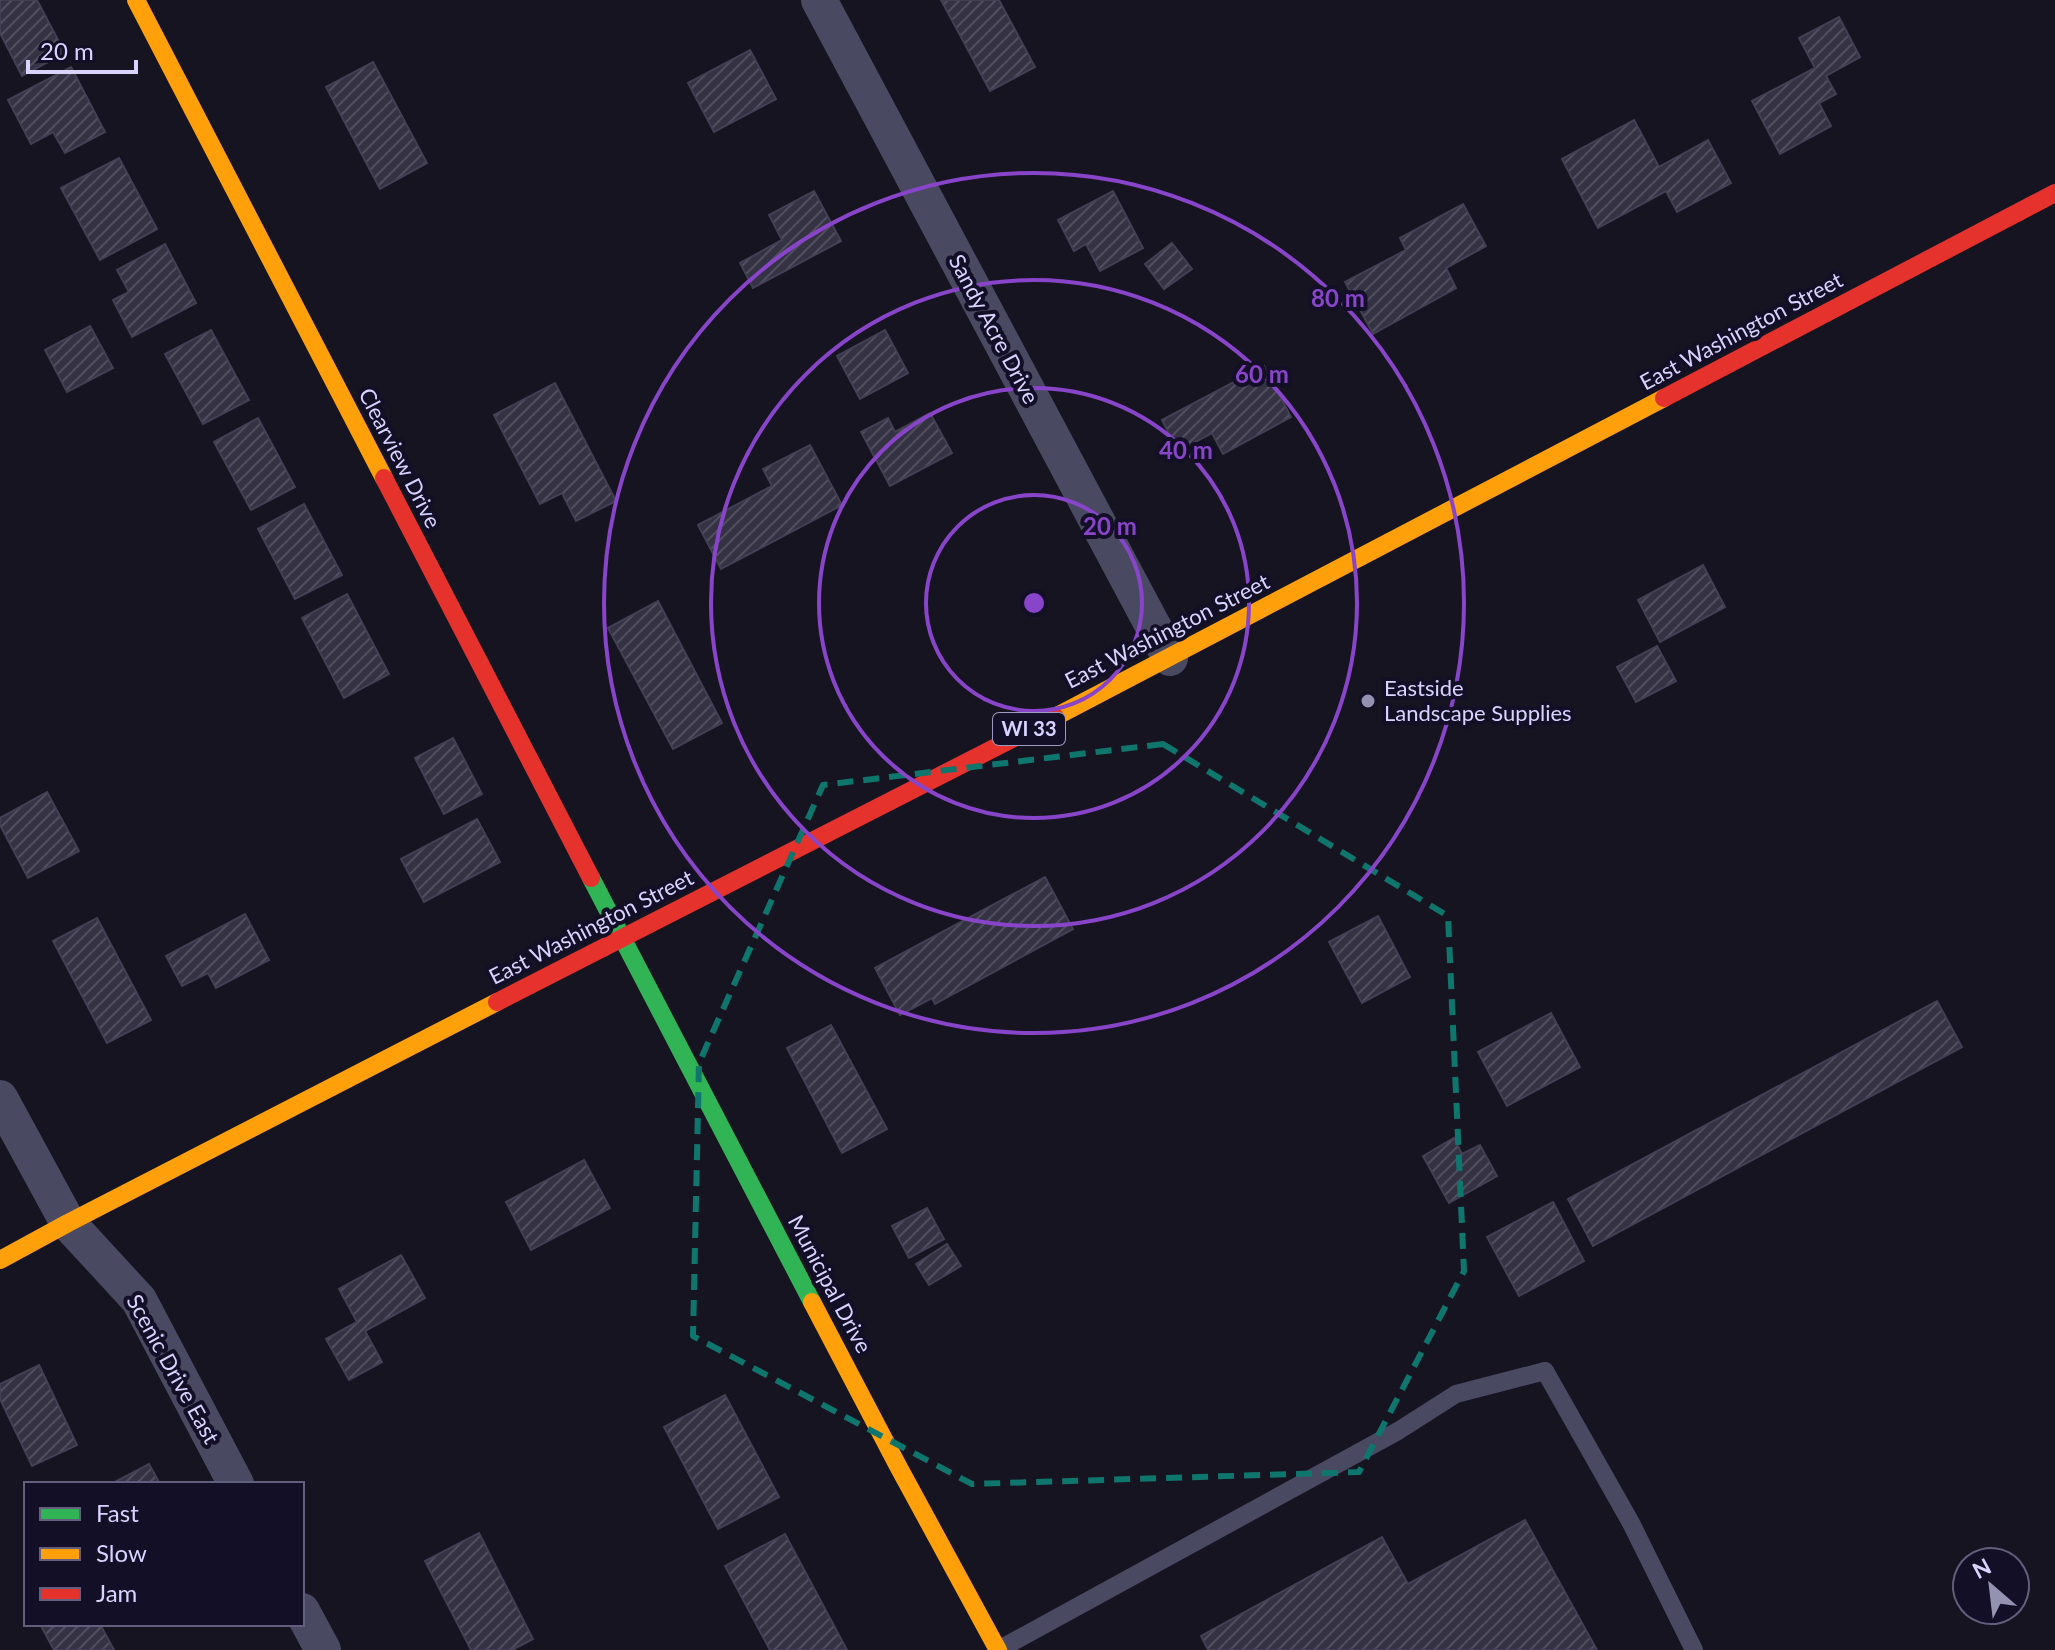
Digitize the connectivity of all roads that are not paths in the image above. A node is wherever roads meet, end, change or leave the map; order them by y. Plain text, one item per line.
1 (136, 0) edge
2 (819, 0) edge
3 (2055, 193) edge
4 (1170, 658) junction
5 (622, 938) junction
6 (0, 1098) edge
7 (68, 1223) junction
8 (0, 1260) edge
9 (235, 1482) edge
10 (304, 1615) edge
11 (323, 1650) edge
12 (998, 1650) edge
13 (1694, 1650) edge

1 - 5 main road, Clearview Drive
2 - 4 street, Sandy Acre Drive
3 - 4 main road, East Washington Street / WI 33
4 - 5 main road, East Washington Street / WI 33
5 - 7 main road, East Washington Street / WI 33
5 - 12 main road, Municipal Drive
6 - 7 street, Scenic Drive East
7 - 8 main road, East Washington Street / WI 33
7 - 9 street, Scenic Drive East
10 - 11 street
12 - 13 lane

